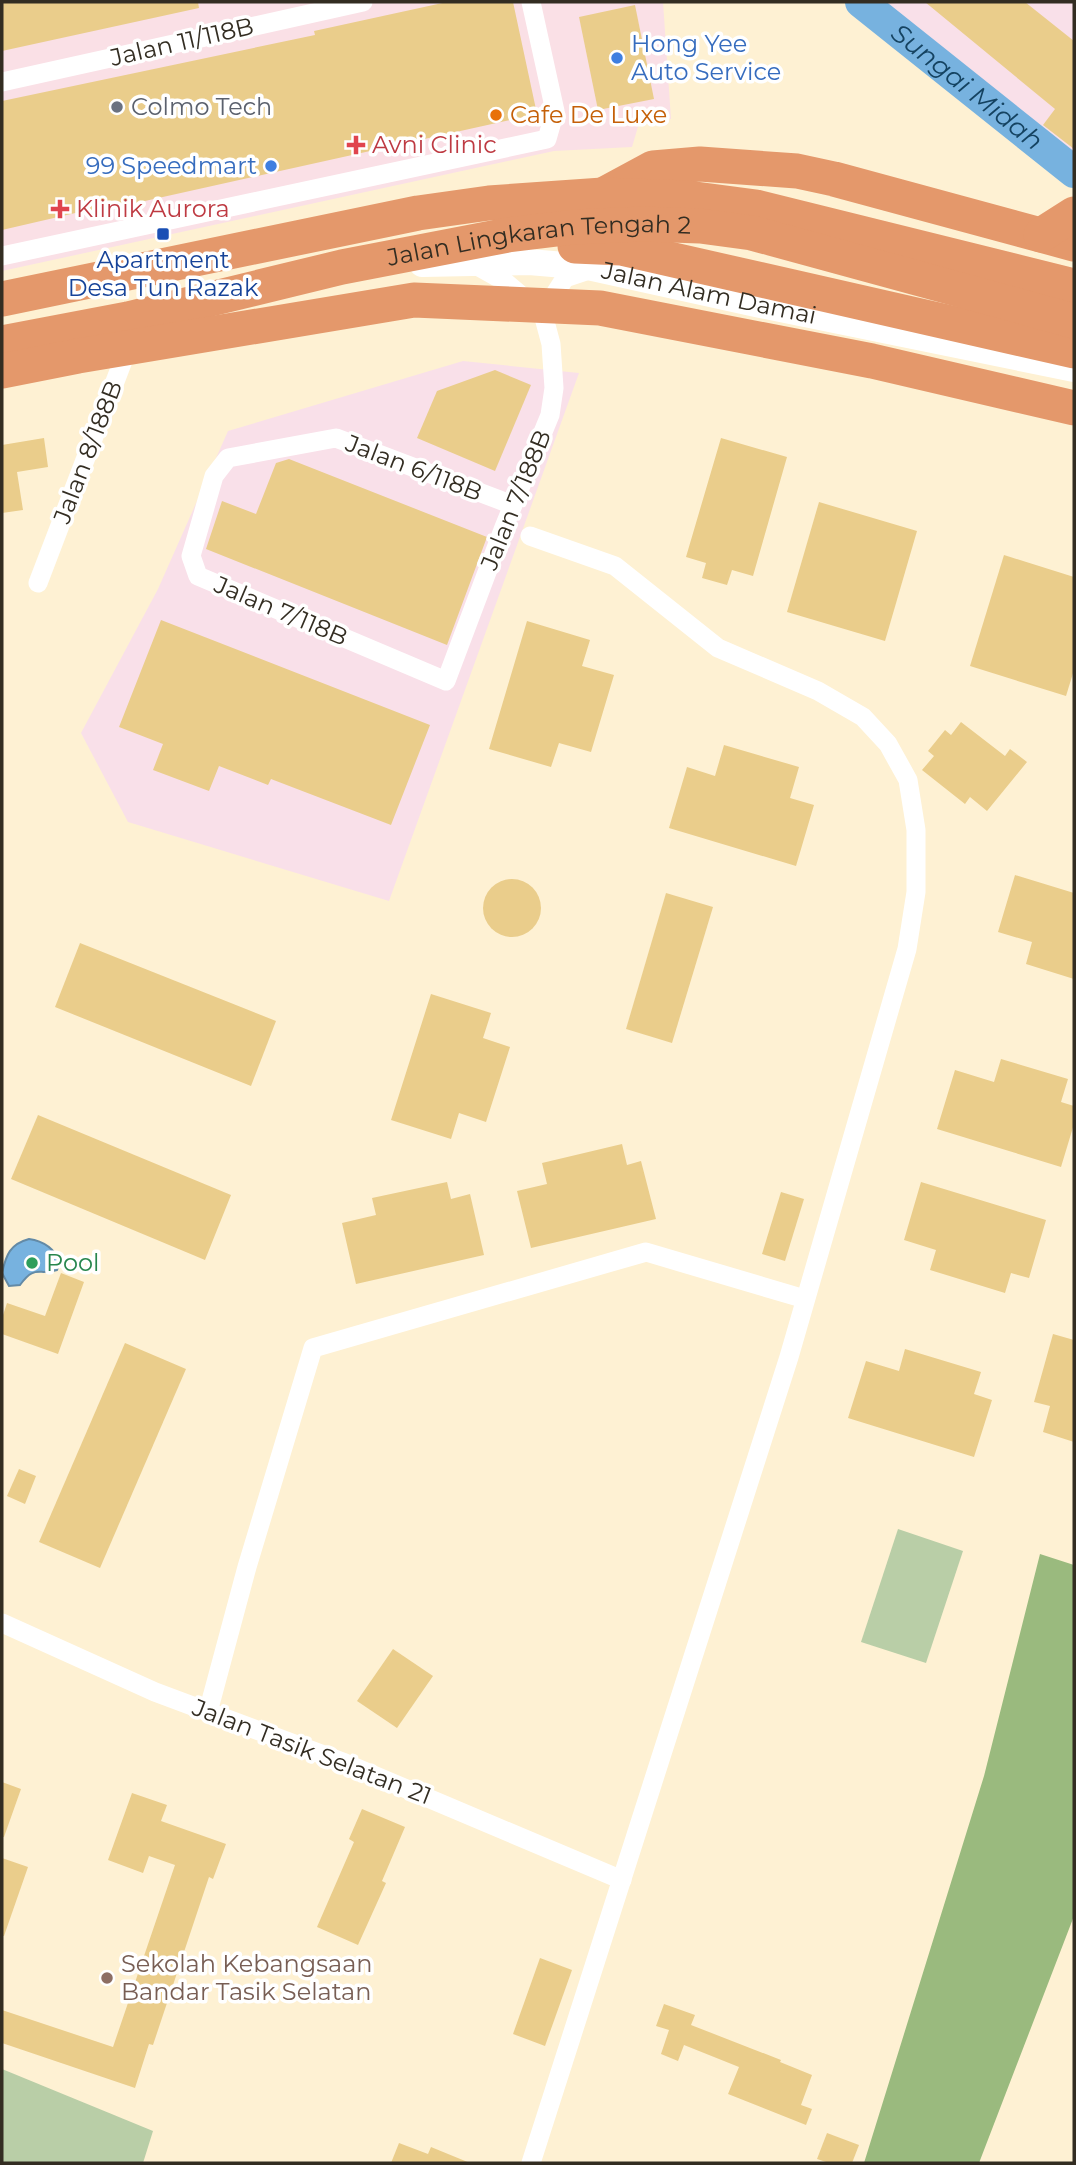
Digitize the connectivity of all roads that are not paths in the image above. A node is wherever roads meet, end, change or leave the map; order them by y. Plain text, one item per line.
1 (363, 2) edge
2 (531, 2) edge
3 (2, 82) edge
4 (603, 195) junction
5 (1074, 214) edge
6 (754, 220) junction
7 (1058, 240) edge
8 (2, 256) edge
9 (471, 262) junction
10 (342, 267) junction
11 (593, 268) junction
12 (1074, 286) edge
13 (2, 299) edge
14 (542, 314) junction
15 (2, 317) edge
16 (128, 319) junction
17 (1074, 321) edge
18 (2, 343) edge
19 (1074, 351) edge
20 (1074, 369) edge
21 (2, 371) edge
22 (1074, 408) edge
23 (209, 492) joint
24 (513, 505) junction
25 (530, 536) dead end
26 (38, 583) dead end
27 (446, 681) joint
28 (805, 1299) junction
29 (2, 1623) edge
30 (208, 1713) junction
31 (622, 1880) junction
32 (531, 2163) edge

1 - 3 street, Jalan 11/118B
2 - 8 street
4 - 6 highway, Jalan Lingkaran Tengah 2
4 - 7 highway
4 - 13 highway, Jalan Lingkaran Tengah 2
5 - 7 highway
6 - 10 highway, Jalan Lingkaran Tengah 2
6 - 12 highway, Jalan Lingkaran Tengah 2
6 - 17 highway, Jalan Lingkaran Tengah 2
9 - 10 main road, Jalan Alam Damai
9 - 11 main road, Jalan Alam Damai
9 - 14 street
10 - 16 highway, Jalan Lingkaran Tengah 2
11 - 14 street
11 - 20 main road, Jalan Alam Damai
14 - 24 street, Jalan 7/188B
15 - 19 highway
16 - 18 highway, Jalan Lingkaran Tengah 2
16 - 26 street, Jalan 8/188B
21 - 22 highway
23 - 24 street, Jalan 6/118B
23 - 27 street, Jalan 7/118B
24 - 27 street, Jalan 7/188B
25 - 28 street
28 - 30 street
28 - 31 street
29 - 30 street, Jalan Tasik Selatan 21
30 - 31 street, Jalan Tasik Selatan 21
31 - 32 street

